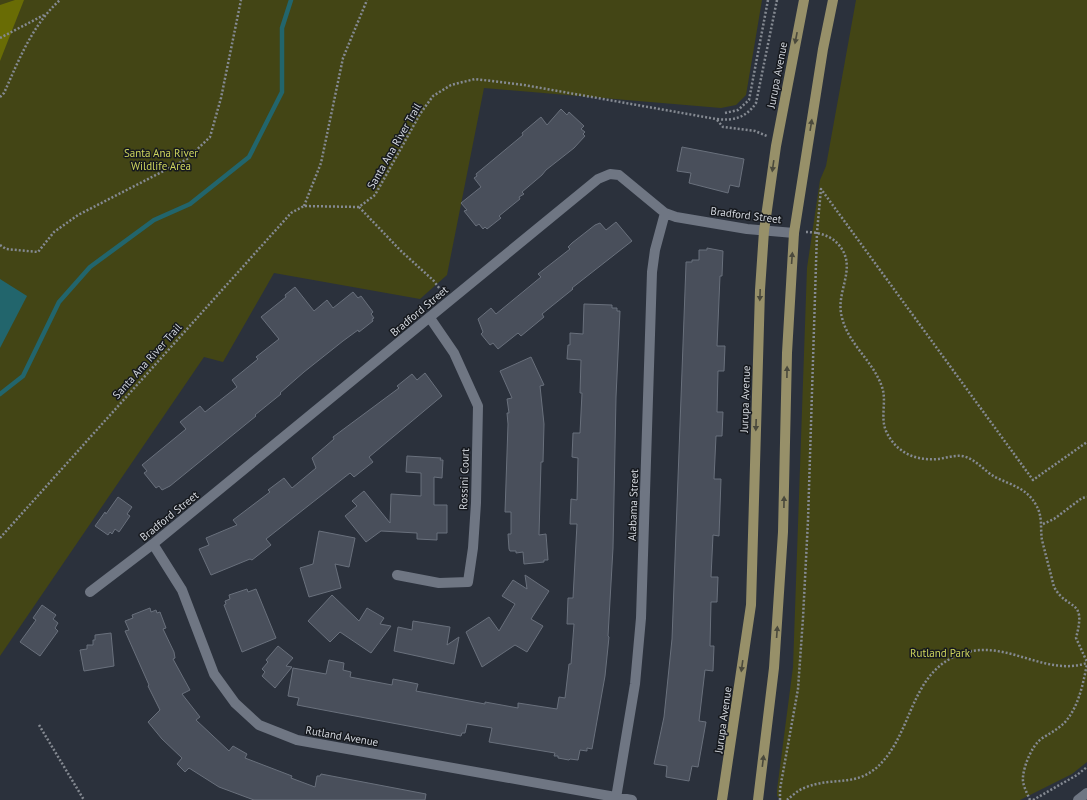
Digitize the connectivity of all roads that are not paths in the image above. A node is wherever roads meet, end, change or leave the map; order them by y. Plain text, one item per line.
1 (804, 0) edge
2 (833, 0) edge
3 (665, 213) junction
4 (764, 231) junction
5 (794, 232) junction
6 (430, 318) junction
7 (153, 544) junction
8 (397, 575) dead end
9 (90, 592) dead end
10 (1087, 793) edge
11 (616, 798) junction
12 (632, 800) edge
13 (722, 800) edge
14 (758, 800) edge
15 (1078, 800) edge

1 -> 4 main road, Jurupa Avenue
5 -> 2 main road
3 - 4 street, Bradford Street
3 - 6 street, Bradford Street
3 - 11 street, Alabama Street
4 - 5 street, Bradford Street
4 -> 13 main road, Jurupa Avenue
14 -> 5 main road
6 - 7 street, Bradford Street
6 - 8 street, Rossini Court
7 - 9 street, Bradford Street
7 - 11 street, Rutland Avenue
10 - 15 street
11 - 12 street, Rutland Avenue

